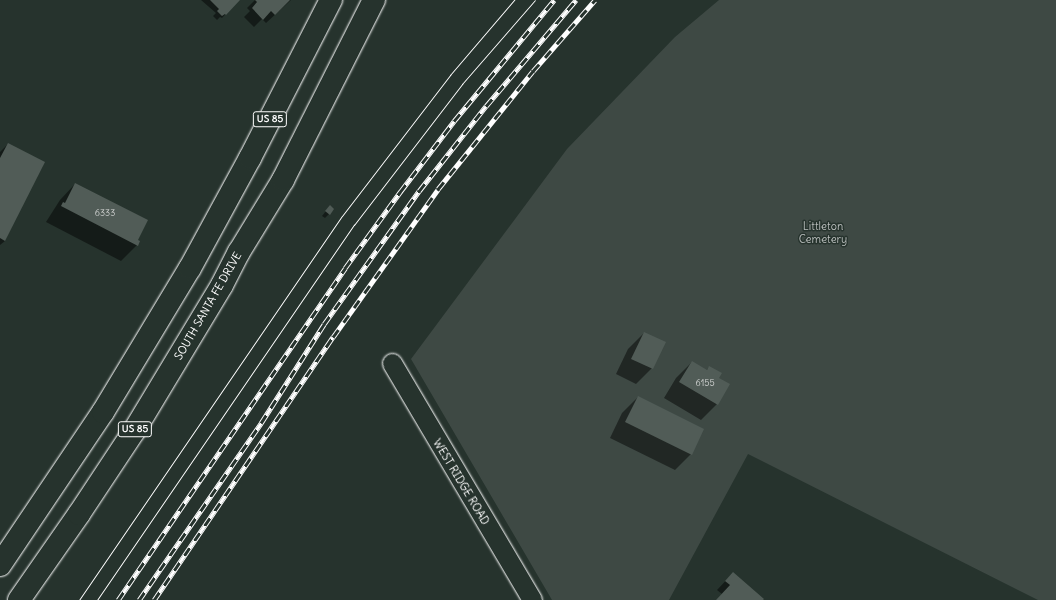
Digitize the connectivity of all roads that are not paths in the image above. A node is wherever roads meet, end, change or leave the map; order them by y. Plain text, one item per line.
1 (331, 0) edge
2 (374, 0) edge
3 (392, 363) dead end
4 (7, 550) edge
5 (0, 565) edge
6 (19, 600) edge
7 (532, 600) edge

1 - 4 highway, US 85
2 - 6 highway, SOUTH SANTA FE DRIVE / US 85
3 - 7 street, WEST RIDGE ROAD
4 - 5 highway, US 85

